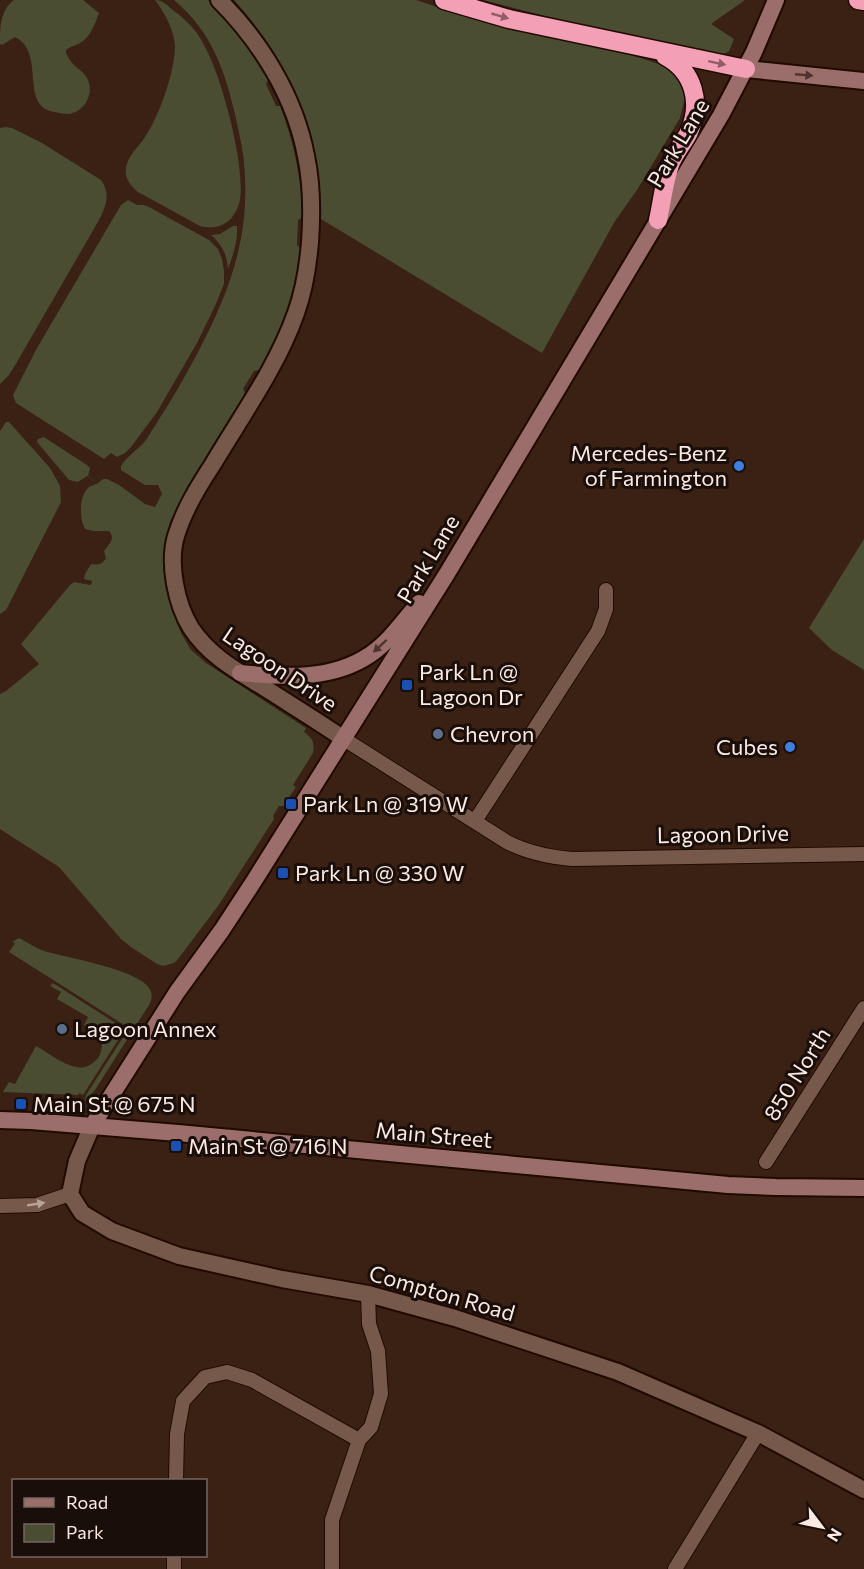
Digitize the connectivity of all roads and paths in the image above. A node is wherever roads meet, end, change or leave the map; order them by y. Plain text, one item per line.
1 (219, 0) edge
2 (444, 0) edge
3 (776, 0) edge
4 (858, 0) edge
5 (864, 1) edge
6 (647, 48) junction
7 (746, 69) junction
8 (864, 81) edge
9 (658, 220) junction
10 (448, 572) junction
11 (606, 590) dead end
12 (240, 673) junction
13 (344, 739) junction
14 (475, 822) junction
15 (864, 854) edge
16 (864, 1010) edge
17 (0, 1120) edge
18 (92, 1126) junction
19 (766, 1162) dead end
20 (864, 1188) edge
21 (70, 1194) junction
22 (0, 1206) edge
23 (368, 1294) junction
24 (758, 1433) junction
25 (359, 1440) junction
26 (176, 1479) edge
27 (864, 1490) edge
28 (332, 1569) edge
29 (675, 1569) edge

1 - 12 street, Lagoon Drive
2 -> 6 highway
3 - 7 main road, Park Lane
4 - 5 highway
6 -> 7 highway
6 - 9 highway
7 -> 8 main road
7 - 9 main road, Park Lane
9 - 10 main road, Park Lane
10 -> 12 main road
10 - 13 main road, Park Lane
11 - 14 street
12 - 13 street, Lagoon Drive
13 - 14 street, Lagoon Drive
13 - 18 main road, Park Lane
14 - 15 street, Lagoon Drive
16 - 19 street, 850 North
17 - 18 main road, Main Street
18 - 20 main road, Main Street
18 - 21 street
22 -> 21 street
21 - 23 street, Compton Road
23 - 24 street, Compton Road
23 - 25 street
24 - 27 street, Compton Road
24 - 29 street
25 - 26 street
25 - 28 street

